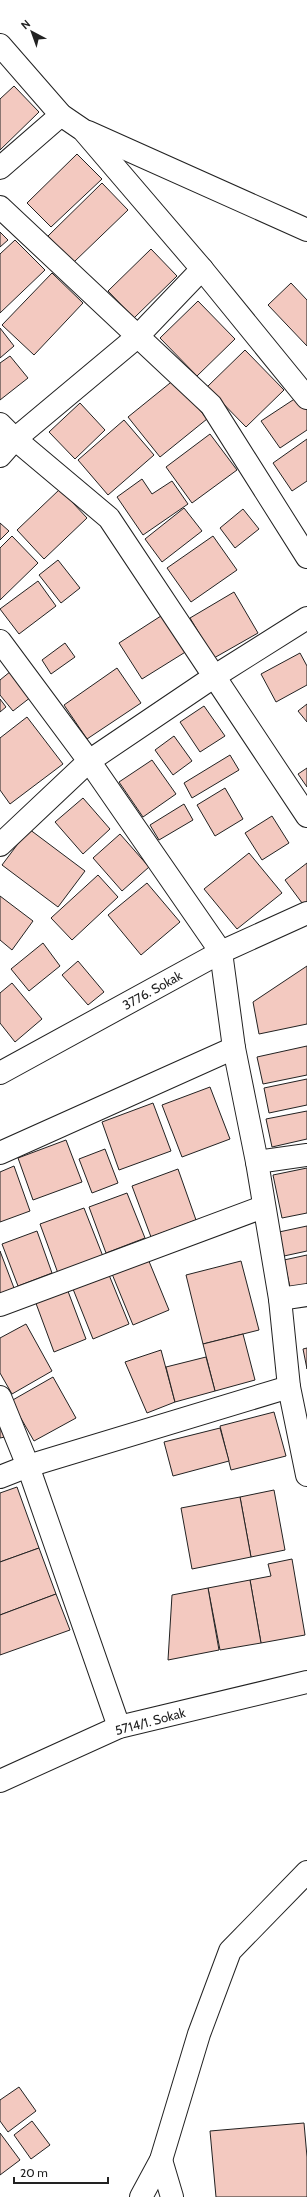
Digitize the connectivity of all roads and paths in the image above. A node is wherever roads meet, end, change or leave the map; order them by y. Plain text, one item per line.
1 (0, 45) edge
2 (61, 115) junction
3 (83, 130) junction
4 (0, 168) edge
5 (0, 207) edge
6 (307, 230) edge
7 (202, 269) junction
8 (137, 337) junction
9 (307, 398) edge
10 (0, 424) edge
11 (15, 439) junction
12 (0, 456) edge
13 (307, 557) edge
14 (307, 618) edge
15 (0, 641) edge
16 (215, 676) junction
17 (90, 761) junction
18 (307, 816) edge
19 (0, 845) edge
20 (307, 913) edge
21 (221, 952) junction
22 (234, 1048) junction
23 (0, 1073) edge
24 (0, 1154) edge
25 (307, 1156) edge
26 (257, 1162) junction
27 (263, 1207) junction
28 (307, 1295) edge
29 (280, 1298) junction
30 (0, 1305) edge
31 (289, 1387) junction
32 (0, 1396) edge
33 (306, 1465) edge
34 (28, 1466) junction
35 (0, 1477) edge
36 (307, 1682) edge
37 (120, 1727) junction
38 (0, 1782) edge
39 (307, 1872) edge
40 (161, 2160) junction
41 (140, 2197) edge
42 (172, 2197) edge

1 - 2 street
2 - 3 street
2 - 4 street
3 - 6 street
3 - 7 street
5 - 8 street
7 - 8 street
7 - 9 street
8 - 11 street
8 - 13 street
10 - 11 street
11 - 12 street
11 - 16 street
14 - 16 street
15 - 17 street
16 - 17 street
16 - 18 street
17 - 19 street
17 - 21 street
20 - 21 street, 3776. Sokak
21 - 22 street
21 - 23 street, 3776. Sokak
22 - 24 street
22 - 26 street
25 - 26 street
26 - 27 street
27 - 29 street
27 - 30 street
28 - 29 street
29 - 31 street
31 - 33 street
31 - 34 street
32 - 34 street
34 - 35 street
34 - 37 street
36 - 37 street, 5714/1. Sokak
37 - 38 street, 5714/1. Sokak
39 - 40 street
40 - 41 street
40 - 42 street

